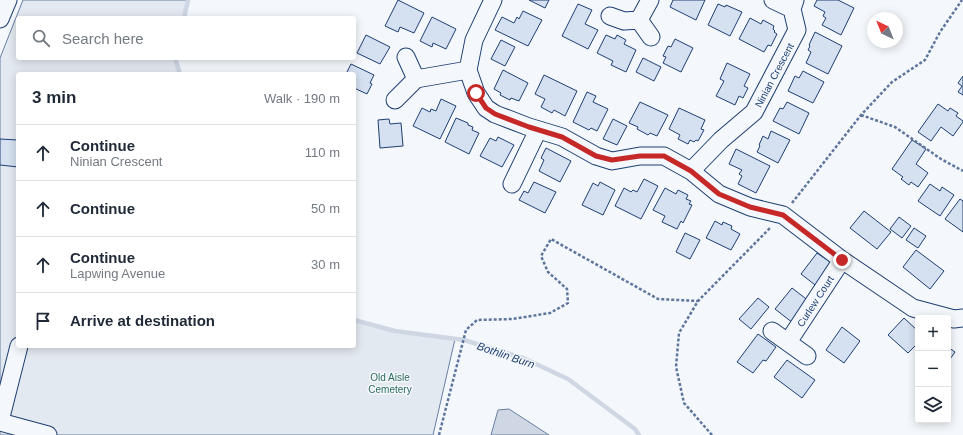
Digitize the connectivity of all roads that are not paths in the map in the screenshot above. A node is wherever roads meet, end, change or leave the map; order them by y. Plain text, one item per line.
1 (8, 0) edge
2 (493, 0) edge
3 (650, 0) edge
4 (773, 0) edge
5 (794, 4) edge
6 (610, 16) dead end
7 (0, 19) edge
8 (639, 20) junction
9 (651, 37) dead end
10 (406, 57) dead end
11 (468, 70) junction
12 (416, 79) junction
13 (395, 100) dead end
14 (538, 130) junction
15 (691, 171) junction
16 (512, 184) dead end
17 (842, 260) junction
18 (963, 318) edge
19 (772, 331) dead end
20 (788, 342) junction
21 (18, 348) edge
22 (807, 356) dead end
23 (0, 422) edge
24 (48, 435) edge

1 - 7 street
2 - 11 street
3 - 8 street
4 - 5 street
5 - 15 street, Ninian Crescent
6 - 8 street
8 - 9 street
10 - 12 street
11 - 12 street
11 - 14 street
12 - 13 street
14 - 15 street
14 - 16 street
15 - 17 street
17 - 18 street
17 - 20 street, Curlew Court
19 - 20 street
20 - 22 street
21 - 23 street
23 - 24 street

